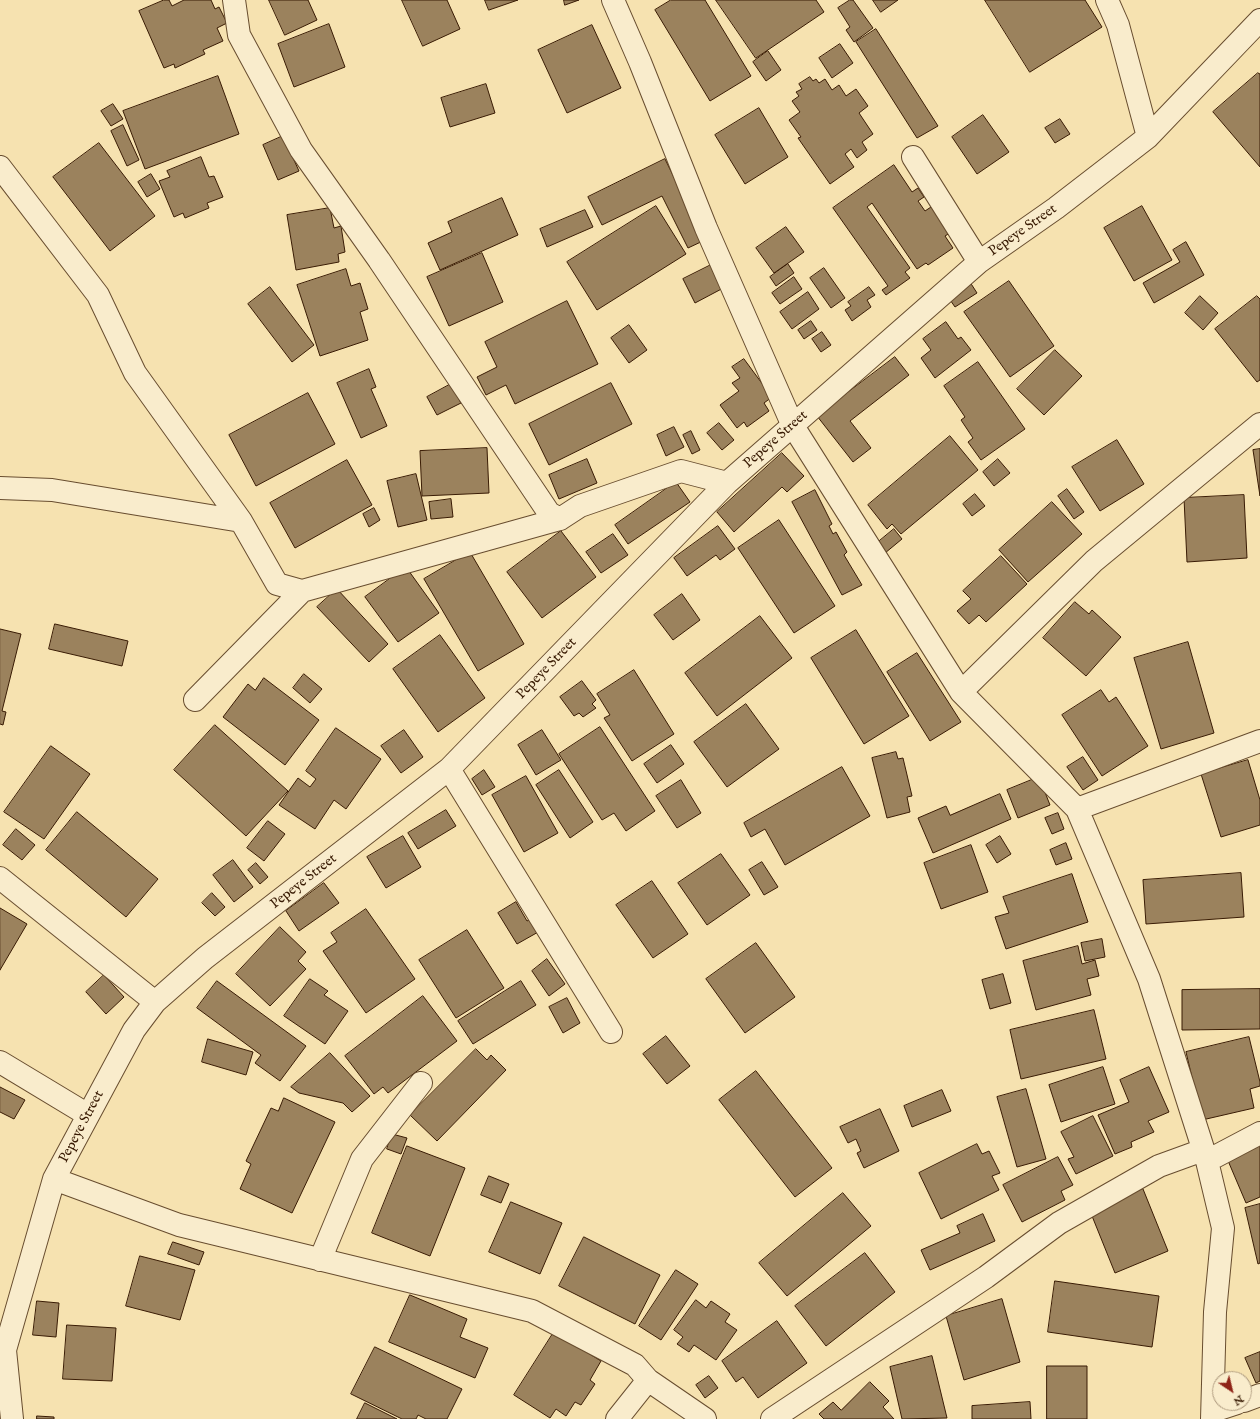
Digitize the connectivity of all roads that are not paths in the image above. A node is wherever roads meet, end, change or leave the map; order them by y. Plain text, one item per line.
1 (234, 0) edge
2 (613, 0) edge
3 (1107, 0) edge
4 (1260, 20) edge
5 (1148, 137) junction
6 (913, 157) dead end
7 (0, 167) edge
8 (979, 262) junction
9 (1260, 424) edge
10 (793, 426) junction
11 (727, 483) junction
12 (0, 488) edge
13 (560, 518) junction
14 (241, 521) junction
15 (302, 591) junction
16 (961, 692) junction
17 (195, 700) dead end
18 (1260, 741) edge
19 (449, 769) junction
20 (1077, 810) junction
21 (0, 878) edge
22 (155, 1002) junction
23 (611, 1032) dead end
24 (0, 1062) edge
25 (421, 1083) dead end
26 (88, 1115) junction
27 (1260, 1133) edge
28 (1205, 1155) junction
29 (54, 1179) junction
30 (320, 1260) junction
31 (648, 1380) junction
32 (0, 1410) edge
33 (1212, 1415) edge
34 (11, 1419) edge
35 (617, 1419) edge
36 (705, 1419) edge
37 (772, 1419) edge

1 - 13 street
2 - 10 street
3 - 5 street
4 - 5 street, Pepeye Street
5 - 8 street, Pepeye Street
6 - 8 street
7 - 14 street
8 - 10 street, Pepeye Street
9 - 16 street
10 - 11 street, Pepeye Street
10 - 16 street
11 - 13 street
11 - 19 street, Pepeye Street
12 - 14 street
13 - 15 street
14 - 15 street
15 - 17 street
16 - 20 street
18 - 20 street
19 - 22 street, Pepeye Street
19 - 23 street
20 - 28 street
21 - 22 street
22 - 26 street, Pepeye Street
24 - 26 street
25 - 30 street
26 - 29 street, Pepeye Street
27 - 28 street
28 - 33 street
28 - 37 street
29 - 30 street
29 - 34 street, Pepeye Street
30 - 31 street
31 - 35 street
31 - 36 street
32 - 34 street

